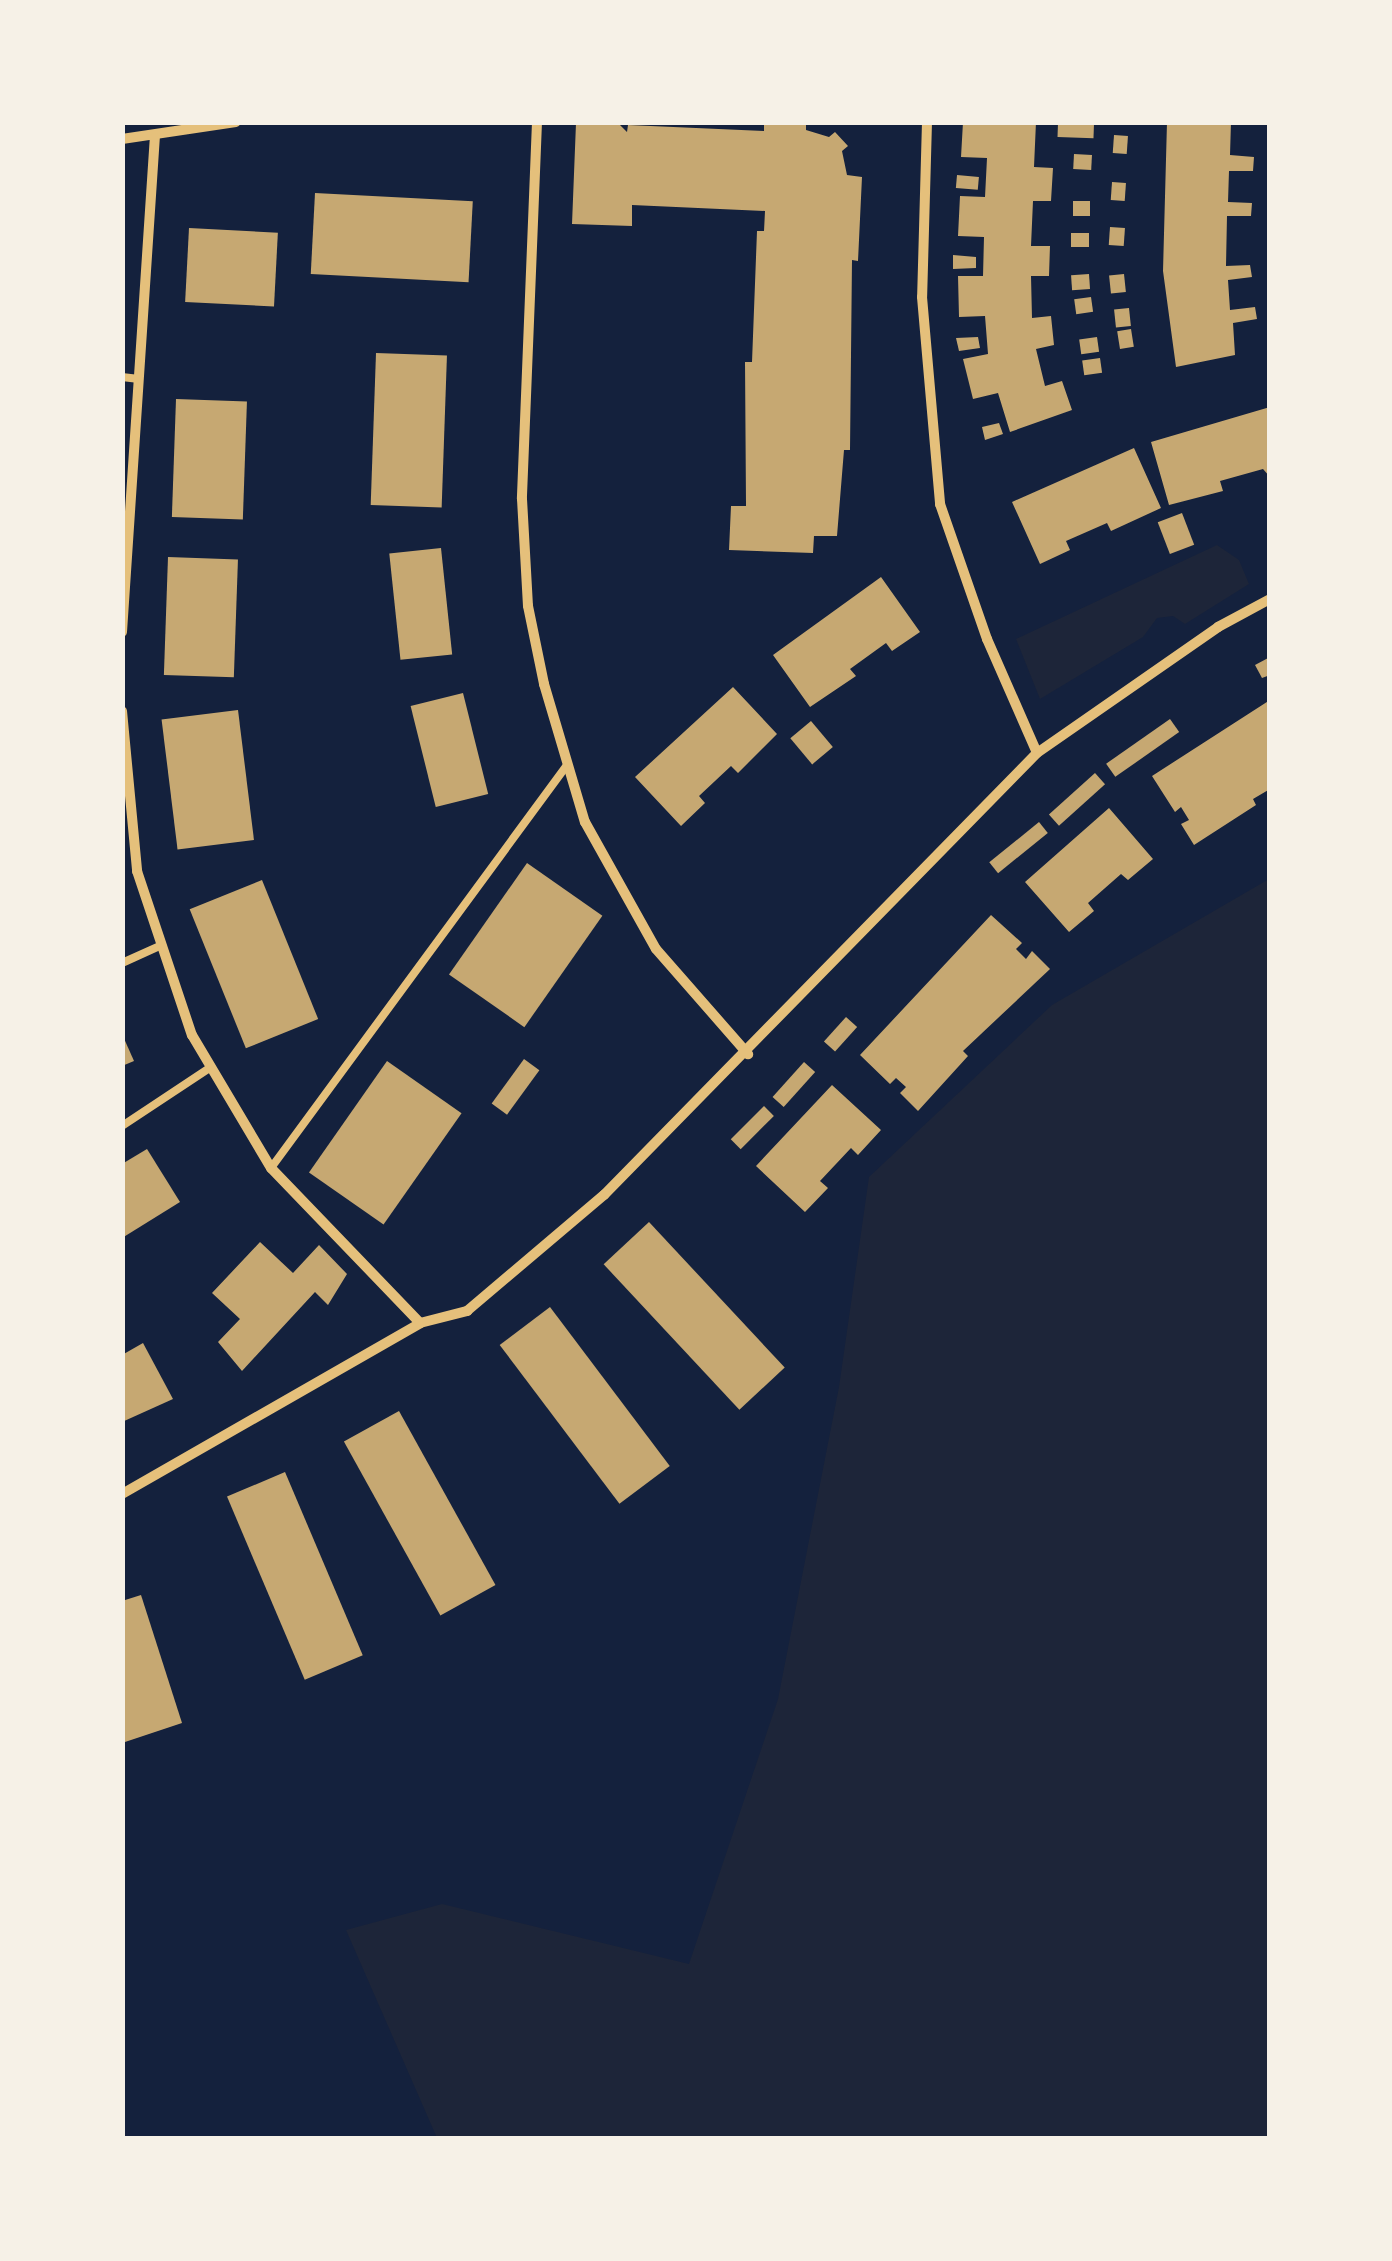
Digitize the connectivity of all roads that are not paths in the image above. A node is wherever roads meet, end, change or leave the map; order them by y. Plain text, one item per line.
1 (236, 122) edge
2 (537, 122) edge
3 (927, 122) edge
4 (155, 138) junction
5 (122, 139) edge
6 (122, 377) edge
7 (139, 379) junction
8 (126, 520) edge
9 (1270, 599) edge
10 (122, 632) edge
11 (122, 711) edge
12 (1037, 754) junction
13 (566, 766) junction
14 (126, 800) edge
15 (162, 945) junction
16 (122, 963) edge
17 (748, 1054) junction
18 (212, 1067) junction
19 (122, 1126) edge
20 (272, 1168) junction
21 (420, 1323) junction
22 (122, 1494) edge

1 - 4 street
2 - 13 street
3 - 12 street
4 - 5 street
4 - 7 street
6 - 7 lane
7 - 8 street
8 - 10 street
9 - 12 street
11 - 14 street
12 - 17 street
13 - 17 street
13 - 20 lane
14 - 15 street
15 - 16 lane
15 - 18 street
17 - 21 street
18 - 19 lane
18 - 20 street
20 - 21 street
21 - 22 street

